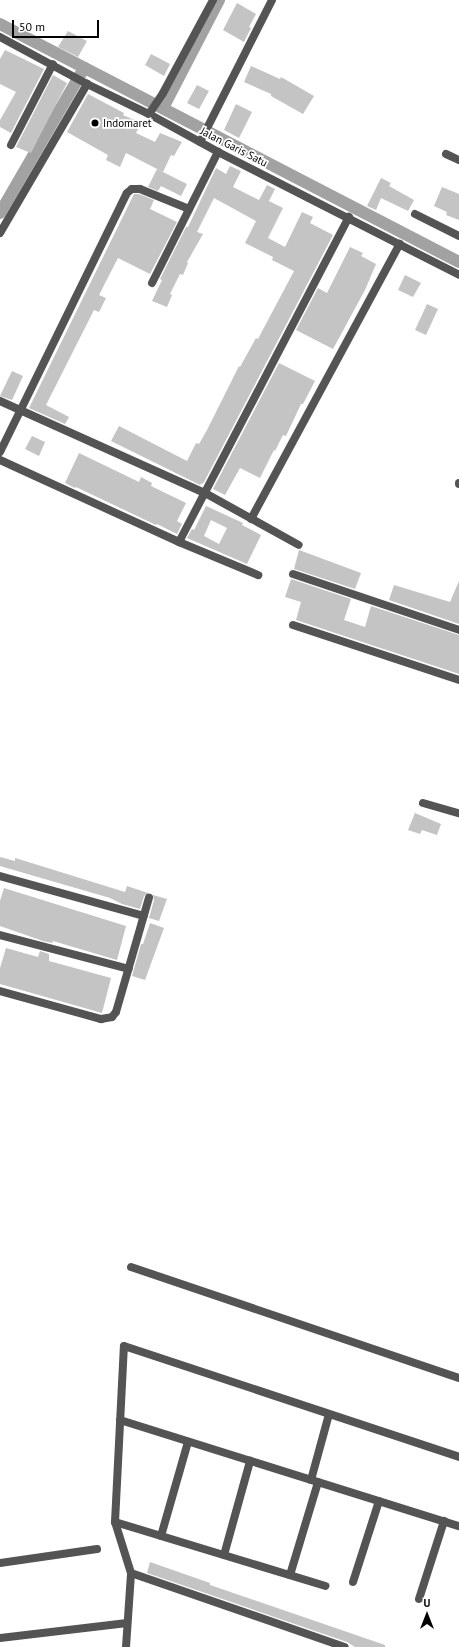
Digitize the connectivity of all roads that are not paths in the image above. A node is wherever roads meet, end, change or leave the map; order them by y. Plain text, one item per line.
1 (213, 0) edge
2 (272, 0) edge
3 (0, 37) edge
4 (53, 64) junction
5 (87, 83) junction
6 (152, 111) junction
7 (202, 138) junction
8 (11, 145) dead end
9 (218, 152) junction
10 (446, 154) dead end
11 (459, 160) edge
12 (189, 209) junction
13 (416, 214) dead end
14 (349, 217) junction
15 (0, 233) edge
16 (459, 236) edge
17 (400, 244) junction
18 (459, 275) edge
19 (152, 284) dead end
20 (0, 401) edge
21 (20, 411) junction
22 (0, 452) edge
23 (0, 460) edge
24 (206, 493) junction
25 (251, 519) junction
26 (179, 542) junction
27 (299, 545) dead end
28 (293, 574) dead end
29 (258, 575) dead end
30 (293, 625) dead end
31 (459, 630) edge
32 (459, 680) edge
33 (423, 803) dead end
34 (459, 813) edge
35 (0, 876) edge
36 (149, 898) dead end
37 (144, 916) junction
38 (0, 935) edge
39 (128, 969) junction
40 (0, 991) edge
41 (131, 1267) dead end
42 (459, 1378) edge
43 (329, 1414) junction
44 (120, 1420) junction
45 (188, 1442) junction
46 (459, 1457) edge
47 (250, 1461) junction
48 (314, 1481) junction
49 (379, 1501) junction
50 (444, 1521) junction
51 (115, 1522) junction
52 (459, 1526) edge
53 (161, 1536) junction
54 (97, 1549) dead end
55 (224, 1555) junction
56 (0, 1562) edge
57 (131, 1573) junction
58 (290, 1575) junction
59 (353, 1582) dead end
60 (326, 1586) dead end
61 (419, 1599) dead end
62 (127, 1623) junction
63 (0, 1638) edge
64 (126, 1647) edge
65 (345, 1647) edge

1 - 6 street
2 - 7 street
3 - 4 street, Jalan Garis Satu
4 - 5 street, Jalan Garis Satu
4 - 8 street
5 - 6 street, Jalan Garis Satu
5 - 15 street
6 - 7 street, Jalan Garis Satu
7 - 9 street, Jalan Garis Satu
9 - 12 street
9 - 14 street, Jalan Garis Satu
10 - 11 street
12 - 19 street
12 - 21 street
13 - 16 street
14 - 17 street, Jalan Garis Satu
14 - 24 street
17 - 18 street, Jalan Garis Satu
17 - 25 street
20 - 21 street
21 - 22 street
21 - 24 street
23 - 26 street
24 - 25 street
24 - 26 street
25 - 27 street
26 - 29 street
28 - 31 street
30 - 32 street
33 - 34 street
35 - 37 street
36 - 37 street
37 - 39 street
38 - 39 street
39 - 40 street
41 - 42 street
43 - 44 street
43 - 46 street
43 - 48 street
44 - 45 street
44 - 51 street
45 - 47 street
45 - 53 street
47 - 48 street
47 - 55 street
48 - 49 street
48 - 58 street
49 - 50 street
49 - 59 street
50 - 52 street
50 - 61 street
51 - 53 street
51 - 57 street
53 - 55 street
54 - 56 street
55 - 58 street
57 - 62 street
57 - 65 street
58 - 60 street
62 - 63 street
62 - 64 street

